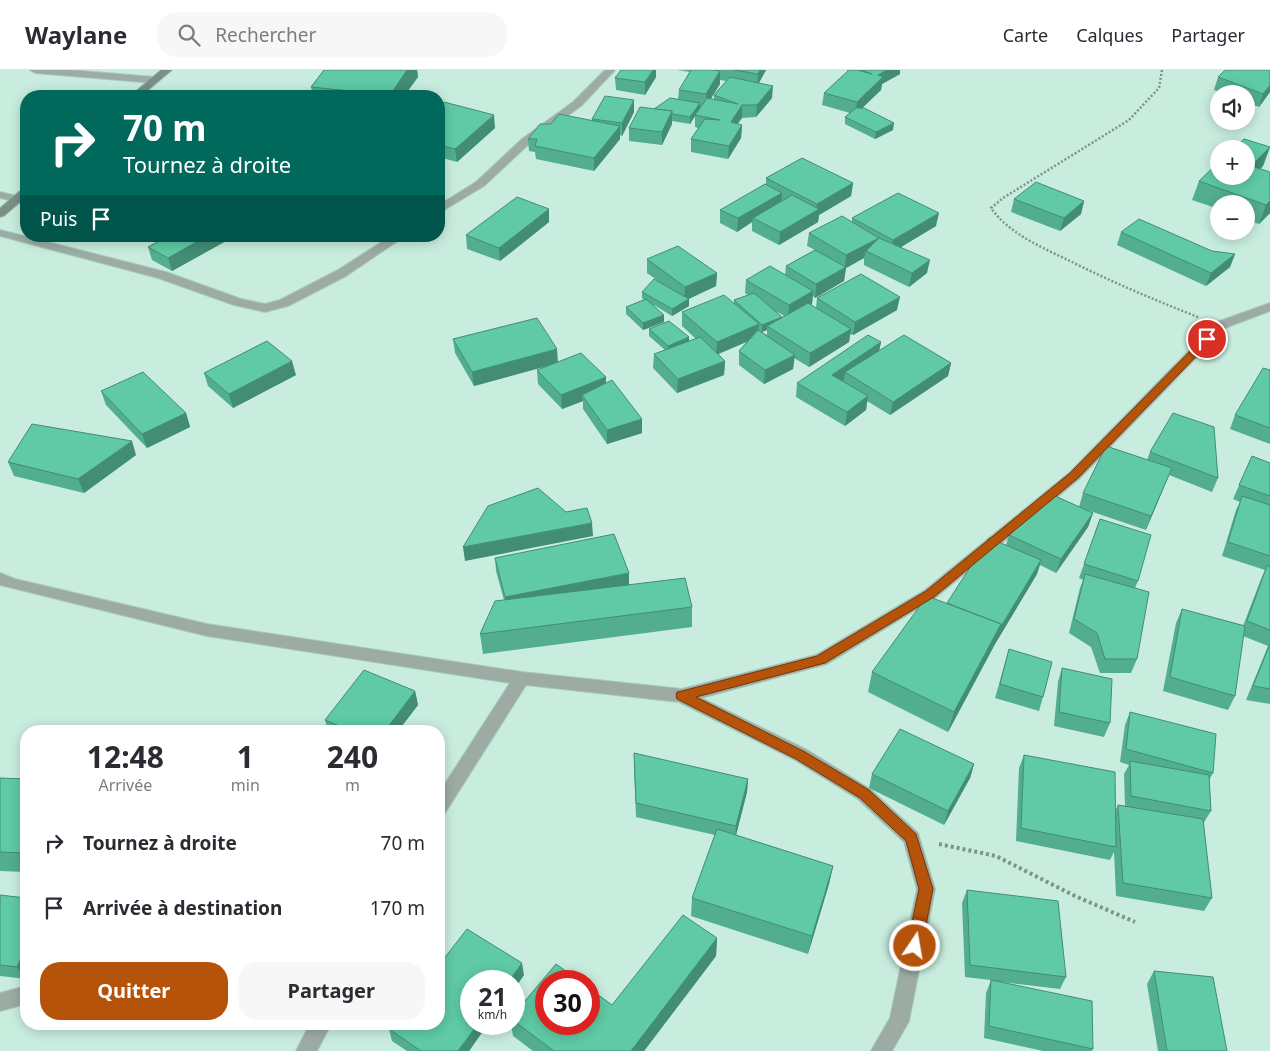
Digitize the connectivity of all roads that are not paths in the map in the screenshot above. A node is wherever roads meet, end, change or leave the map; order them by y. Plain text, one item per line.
1 (35, 70) edge
2 (167, 70) edge
3 (610, 70) edge
4 (154, 80) junction
5 (142, 90) edge
6 (0, 195) edge
7 (20, 195) edge
8 (20, 197) edge
9 (445, 206) edge
10 (0, 214) edge
11 (0, 233) edge
12 (20, 238) edge
13 (35, 242) edge
14 (389, 242) edge
15 (1270, 308) edge
16 (0, 579) edge
17 (522, 678) junction
18 (682, 696) junction
19 (445, 799) edge
20 (20, 997) edge
21 (0, 1002) edge
22 (318, 1030) edge
23 (306, 1051) edge
24 (881, 1051) edge

1 - 4 street
2 - 4 main road
3 - 9 street
4 - 5 main road
6 - 7 street
8 - 10 main road
11 - 12 street
13 - 14 street
15 - 18 street
16 - 17 street
17 - 18 street
17 - 19 street
18 - 24 street
20 - 21 street
22 - 23 street

